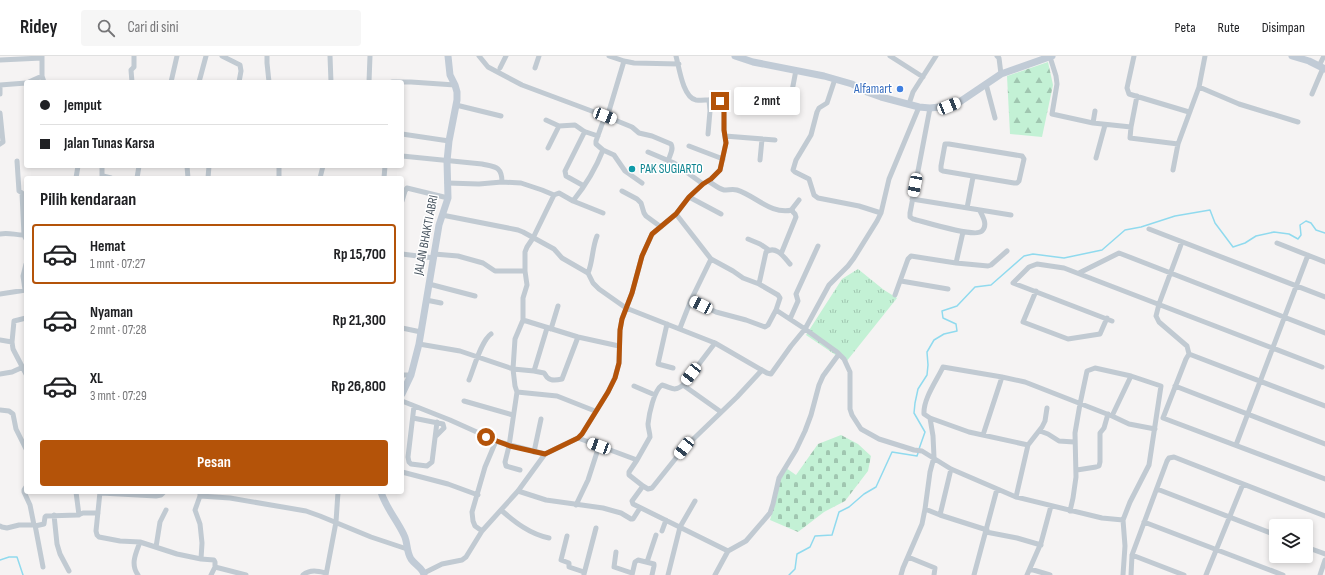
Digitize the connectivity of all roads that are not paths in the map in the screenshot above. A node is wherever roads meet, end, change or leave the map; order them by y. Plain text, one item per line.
1 (134, 56) edge
2 (177, 56) edge
3 (206, 56) edge
4 (222, 56) edge
5 (267, 56) edge
6 (330, 56) edge
7 (370, 56) edge
8 (448, 56) edge
9 (479, 56) edge
10 (506, 56) edge
11 (539, 56) edge
12 (609, 56) edge
13 (676, 56) edge
14 (735, 56) edge
15 (890, 56) edge
16 (936, 56) edge
17 (997, 56) edge
18 (1051, 56) edge
19 (1134, 56) edge
20 (1205, 56) edge
21 (1292, 56) edge
22 (1324, 56) edge
23 (42, 57) edge
24 (0, 60) edge
25 (624, 61) junction
26 (678, 64) junction
27 (1322, 67) edge
28 (500, 68) dead end
29 (535, 68) dead end
30 (796, 70) junction
31 (1001, 74) junction
32 (42, 76) junction
33 (923, 77) junction
34 (835, 79) junction
35 (33, 80) edge
36 (43, 80) edge
37 (132, 80) edge
38 (171, 80) edge
39 (199, 80) edge
40 (239, 80) edge
41 (269, 80) edge
42 (331, 80) edge
43 (369, 80) edge
44 (404, 82) edge
45 (24, 83) edge
46 (986, 84) junction
47 (0, 85) edge
48 (455, 85) junction
49 (1199, 87) junction
50 (792, 90) dead end
51 (0, 94) edge
52 (1312, 94) dead end
53 (1137, 96) junction
54 (709, 100) junction
55 (909, 104) junction
56 (456, 105) junction
57 (919, 107) junction
58 (930, 108) junction
59 (1095, 111) dead end
60 (0, 112) edge
61 (1189, 112) junction
62 (501, 116) dead end
63 (605, 116) junction
64 (995, 118) dead end
65 (546, 120) dead end
66 (1298, 122) dead end
67 (1093, 123) junction
68 (1105, 124) junction
69 (559, 126) junction
70 (1131, 127) junction
71 (585, 132) junction
72 (404, 134) edge
73 (708, 134) dead end
74 (598, 136) junction
75 (725, 136) junction
76 (762, 139) junction
77 (775, 140) dead end
78 (449, 141) junction
79 (0, 144) edge
80 (1178, 144) junction
81 (689, 146) dead end
82 (548, 148) dead end
83 (603, 150) junction
84 (648, 152) dead end
85 (404, 156) edge
86 (1096, 158) dead end
87 (722, 159) junction
88 (668, 160) junction
89 (760, 160) dead end
90 (17, 161) dead end
91 (447, 161) junction
92 (1173, 170) dead end
93 (973, 177) junction
94 (502, 182) junction
95 (705, 182) junction
96 (447, 183) junction
97 (642, 183) dead end
98 (584, 186) junction
99 (622, 191) dead end
100 (404, 194) edge
101 (554, 195) junction
102 (689, 197) junction
103 (448, 198) junction
104 (912, 199) junction
105 (799, 200) dead end
106 (574, 201) junction
107 (967, 208) junction
108 (792, 210) junction
109 (980, 211) junction
110 (603, 213) dead end
111 (881, 213) junction
112 (676, 214) junction
113 (721, 214) dead end
114 (442, 215) junction
115 (1011, 215) dead end
116 (24, 222) edge
117 (661, 227) junction
118 (1149, 229) dead end
119 (963, 232) junction
120 (0, 234) edge
121 (597, 236) dead end
122 (24, 237) edge
123 (534, 238) junction
124 (748, 239) dead end
125 (1182, 242) junction
126 (1277, 243) dead end
127 (818, 246) dead end
128 (769, 250) junction
129 (1007, 251) dead end
130 (404, 254) edge
131 (781, 254) junction
132 (1308, 255) junction
133 (434, 256) junction
134 (711, 259) junction
135 (1325, 262) edge
136 (956, 263) junction
137 (790, 264) dead end
138 (525, 271) junction
139 (24, 272) edge
140 (1171, 272) junction
141 (1079, 273) junction
142 (588, 274) junction
143 (901, 281) junction
144 (24, 283) edge
145 (429, 284) junction
146 (759, 284) junction
147 (1296, 286) junction
148 (948, 289) dead end
149 (24, 290) edge
150 (1036, 291) junction
151 (0, 294) edge
152 (895, 295) dead end
153 (475, 296) dead end
154 (1325, 297) edge
155 (426, 300) junction
156 (691, 300) junction
157 (441, 304) dead end
158 (1159, 304) junction
159 (558, 306) dead end
160 (626, 308) junction
161 (776, 310) junction
162 (1284, 317) junction
163 (24, 318) edge
164 (1106, 318) junction
165 (790, 319) junction
166 (523, 320) junction
167 (1112, 320) dead end
168 (667, 324) junction
169 (404, 328) edge
170 (549, 328) junction
171 (680, 328) junction
172 (805, 329) junction
173 (421, 332) junction
174 (1325, 333) edge
175 (491, 334) dead end
176 (578, 337) junction
177 (0, 340) edge
178 (12, 342) junction
179 (715, 343) junction
180 (419, 344) junction
181 (619, 346) junction
182 (1273, 348) junction
183 (839, 354) junction
184 (1189, 354) junction
185 (478, 356) junction
186 (23, 364) edge
187 (1322, 367) dead end
188 (674, 368) dead end
189 (513, 369) junction
190 (762, 370) junction
191 (534, 371) junction
192 (0, 374) edge
193 (404, 375) edge
194 (411, 375) junction
195 (1131, 376) junction
196 (1002, 377) junction
197 (469, 380) dead end
198 (1260, 381) junction
199 (683, 385) junction
200 (634, 386) dead end
201 (1175, 386) junction
202 (404, 390) edge
203 (517, 392) junction
204 (655, 395) junction
205 (464, 401) dead end
206 (404, 402) edge
207 (1080, 404) junction
208 (414, 406) junction
209 (1325, 406) edge
210 (1047, 408) dead end
211 (0, 410) edge
212 (595, 411) junction
213 (721, 412) junction
214 (1248, 414) junction
215 (513, 415) junction
216 (1110, 415) junction
217 (413, 418) junction
218 (930, 418) junction
219 (541, 419) dead end
220 (1155, 429) junction
221 (1040, 431) junction
222 (983, 435) junction
223 (578, 438) junction
224 (496, 441) junction
225 (1074, 442) junction
226 (1325, 444) edge
227 (24, 445) edge
228 (1028, 445) junction
229 (1236, 445) junction
230 (510, 446) junction
231 (599, 446) junction
232 (534, 452) junction
233 (545, 454) junction
234 (934, 457) junction
235 (637, 460) junction
236 (952, 468) junction
237 (520, 470) dead end
238 (1076, 470) junction
239 (404, 473) edge
240 (1325, 479) edge
241 (1243, 484) junction
242 (643, 486) junction
243 (1157, 489) junction
244 (997, 490) junction
245 (518, 491) junction
246 (25, 494) edge
247 (76, 494) edge
248 (100, 494) edge
249 (128, 494) edge
250 (162, 494) edge
251 (200, 494) edge
252 (338, 494) edge
253 (382, 494) edge
254 (478, 495) junction
255 (1016, 497) junction
256 (695, 501) dead end
257 (576, 505) junction
258 (1051, 506) junction
259 (640, 508) junction
260 (925, 509) junction
261 (166, 510) dead end
262 (501, 510) junction
263 (1070, 511) junction
264 (98, 513) junction
265 (80, 515) junction
266 (940, 515) junction
267 (54, 516) junction
268 (1325, 516) edge
269 (1230, 517) junction
270 (666, 520) junction
271 (1124, 520) junction
272 (336, 522) junction
273 (1144, 522) junction
274 (0, 526) edge
275 (35, 526) junction
276 (680, 527) junction
277 (596, 528) dead end
278 (662, 531) dead end
279 (986, 531) junction
280 (482, 532) junction
281 (1269, 532) edge
282 (656, 535) dead end
283 (567, 536) dead end
284 (549, 538) dead end
285 (140, 542) junction
286 (1041, 545) junction
287 (156, 546) junction
288 (406, 549) junction
289 (1216, 550) junction
290 (1313, 550) edge
291 (728, 551) junction
292 (616, 552) dead end
293 (1325, 554) edge
294 (1132, 555) junction
295 (908, 558) junction
296 (201, 559) junction
297 (1325, 560) edge
298 (647, 562) junction
299 (215, 566) junction
300 (43, 567) dead end
301 (1324, 568) edge
302 (1030, 569) junction
303 (69, 571) dead end
304 (136, 574) edge
305 (326, 574) edge
306 (424, 574) edge
307 (584, 574) edge
308 (632, 574) edge
309 (211, 575) edge
310 (244, 575) edge
311 (303, 575) edge
312 (652, 575) edge
313 (668, 575) edge
314 (715, 575) edge
315 (901, 575) edge
316 (934, 575) edge
317 (974, 575) edge
318 (1027, 575) edge
319 (1050, 575) edge
320 (1123, 575) edge
321 (1131, 575) edge
322 (1184, 575) edge
323 (1206, 575) edge
324 (1283, 575) edge
325 (1321, 575) edge

1 - 37 street
2 - 38 street
3 - 39 street
4 - 40 street
5 - 41 street
6 - 42 street
7 - 43 street
8 - 48 street, JALAN BHAKTI ABRI
9 - 63 street
10 - 28 street
11 - 29 street
12 - 25 street
13 - 26 street
14 - 30 street
15 - 33 street
16 - 33 street
17 - 31 street
18 - 31 street
18 - 67 street
19 - 53 street
20 - 49 street
21 - 27 street
22 - 27 street
23 - 24 street
23 - 32 street
25 - 26 street
25 - 63 street
26 - 54 street
27 - 52 street
30 - 34 street
30 - 50 street
31 - 46 street
32 - 35 street
32 - 36 street
33 - 55 street
34 - 55 street
34 - 111 street
44 - 48 street
45 - 47 street
46 - 58 street
46 - 64 street
47 - 51 street
48 - 56 street, JALAN BHAKTI ABRI
49 - 61 street
49 - 66 street
53 - 61 street
53 - 70 street
54 - 73 street
54 - 75 street
55 - 57 street
56 - 62 street
56 - 78 street, JALAN BHAKTI ABRI
57 - 58 street
57 - 111 street
58 - 104 street
59 - 67 street
60 - 79 street
61 - 80 street
63 - 74 street
63 - 88 street
65 - 69 street
67 - 68 street
68 - 70 street
68 - 86 street
69 - 71 street
69 - 82 street
70 - 80 street
71 - 74 street
71 - 98 street
72 - 78 street
74 - 83 street
75 - 76 street
75 - 87 street
76 - 77 street
76 - 89 street
78 - 91 street, JALAN BHAKTI ABRI
80 - 92 street
81 - 87 street
83 - 97 street
83 - 98 street
84 - 88 street
85 - 91 street
87 - 95 street
88 - 95 street
90 - 116 street
91 - 94 street
91 - 96 street, JALAN BHAKTI ABRI
93 - 93 street
93 - 107 street
94 - 96 street
94 - 101 street
95 - 102 street
95 - 108 street
96 - 103 street, JALAN BHAKTI ABRI
98 - 106 street
99 - 117 street
100 - 103 street
101 - 106 street
101 - 123 street
102 - 112 street
102 - 113 street
103 - 114 street, JALAN BHAKTI ABRI
104 - 107 street
104 - 119 street
105 - 108 street
106 - 110 street
107 - 109 street
108 - 131 street
109 - 115 street
109 - 119 street
111 - 172 street
112 - 117 street
112 - 134 street
114 - 123 street
114 - 133 street, JALAN BHAKTI ABRI
117 - 160 street
118 - 125 street
119 - 136 street
120 - 122 street
121 - 142 street
123 - 138 street
123 - 142 street
124 - 128 street
125 - 140 street
125 - 147 street
126 - 132 street
127 - 165 street
128 - 131 street
128 - 146 street
129 - 136 street
130 - 133 street
131 - 137 street
132 - 135 street
132 - 147 street
133 - 138 street
133 - 145 street, JALAN BHAKTI ABRI
134 - 146 street
134 - 156 street
136 - 143 street
138 - 166 street
139 - 144 street
140 - 141 street
140 - 158 street
140 - 162 street
141 - 150 street
141 - 158 street
142 - 160 street
143 - 148 street
143 - 152 street
145 - 153 street
145 - 155 street, JALAN BHAKTI ABRI
146 - 161 street
147 - 154 street
147 - 162 street
149 - 151 street
150 - 164 street
150 - 164 street
155 - 157 street
155 - 173 street, JALAN BHAKTI ABRI
156 - 161 street
156 - 171 street
158 - 182 street
158 - 184 street
159 - 170 street
160 - 168 street
160 - 181 street
161 - 165 street
162 - 174 street
162 - 182 street
163 - 178 street
164 - 167 street
165 - 172 street
166 - 170 street
166 - 189 street
168 - 171 street
168 - 188 street
169 - 173 street
170 - 176 street
170 - 191 street
171 - 179 street
172 - 183 street
172 - 190 street
173 - 180 street, JALAN BHAKTI ABRI
175 - 185 street
176 - 181 street
176 - 191 street
177 - 178 street
178 - 186 street
179 - 190 street
179 - 199 street
180 - 185 street
180 - 194 street, JALAN BHAKTI ABRI
181 - 212 street
182 - 187 street
182 - 198 street
183 - 234 street
183 - 291 street
184 - 198 street
184 - 201 street
185 - 189 street
185 - 197 street
186 - 192 street
189 - 191 street
189 - 203 street
190 - 213 street
193 - 194 street
194 - 202 street, JALAN BHAKTI ABRI
195 - 207 street
195 - 216 street
195 - 220 street
196 - 207 street
196 - 218 street
196 - 222 street
198 - 209 street
198 - 214 street
199 - 204 street
199 - 213 street
200 - 204 street
201 - 214 street
201 - 229 street
203 - 212 street
203 - 215 street
204 - 235 street
205 - 215 street
206 - 208 street
207 - 216 street
207 - 225 street
208 - 217 street
208 - 224 street
210 - 221 street
211 - 227 street
212 - 223 street
213 - 242 street
214 - 226 street
214 - 229 street
215 - 230 street
216 - 220 street
216 - 238 street
217 - 217 street
218 - 222 street
218 - 234 street
219 - 232 street
220 - 271 street
221 - 225 street
221 - 228 street
222 - 228 street
223 - 231 street
223 - 233 street
224 - 230 street
224 - 254 street
225 - 238 street
228 - 255 street
229 - 240 street
230 - 232 street
230 - 237 street
231 - 235 street
231 - 257 street
232 - 233 street
233 - 245 street
234 - 236 street
234 - 260 street
235 - 242 street
236 - 244 street
236 - 266 street
238 - 263 street
239 - 254 street
241 - 243 street
241 - 268 street
241 - 269 street
242 - 259 street
243 - 269 street
243 - 273 street
244 - 255 street
244 - 279 street
245 - 257 street
245 - 262 street
246 - 275 street
247 - 265 street
248 - 264 street
249 - 250 street
251 - 272 street
251 - 296 street
252 - 272 street
253 - 288 street
254 - 280 street
255 - 258 street
256 - 276 street
257 - 259 street
258 - 263 street
258 - 286 street
259 - 270 street
260 - 266 street
260 - 295 street
261 - 287 street
262 - 280 street
262 - 284 street
263 - 271 street
264 - 265 street
264 - 285 street
265 - 267 street
266 - 279 street
267 - 275 street
267 - 303 street
269 - 281 street
269 - 289 street
270 - 276 street
270 - 278 street
271 - 320 street
272 - 288 street
272 - 305 street
273 - 289 street
273 - 294 street
274 - 275 street
275 - 300 street
276 - 291 street
276 - 313 street
277 - 307 street
279 - 286 street
279 - 317 street
280 - 306 street
282 - 298 street
283 - 307 street
285 - 287 street
285 - 304 street
286 - 302 street
287 - 296 street
288 - 306 street
289 - 323 street
289 - 324 street
290 - 293 street
291 - 314 street
292 - 308 street
294 - 321 street
294 - 322 street
295 - 315 street
295 - 316 street
296 - 299 street
297 - 301 street
298 - 308 street
298 - 312 street
299 - 309 street
299 - 310 street
301 - 325 street
302 - 318 street
302 - 319 street
305 - 311 street

